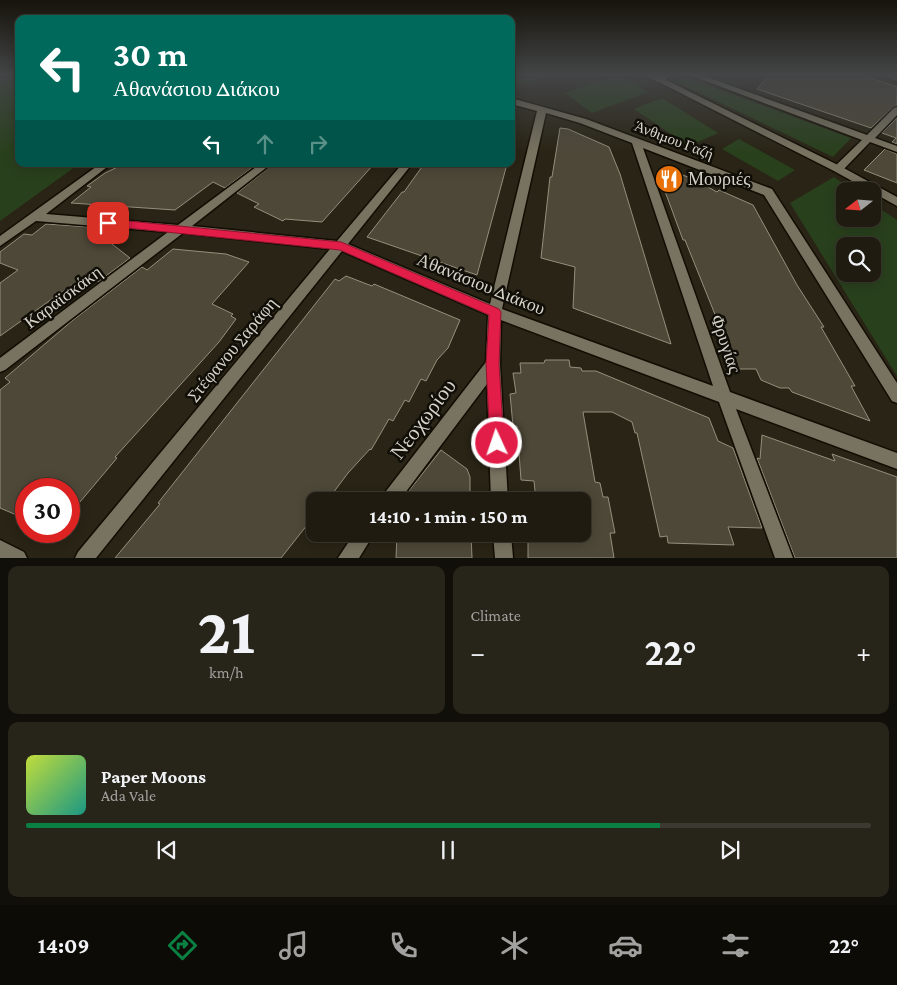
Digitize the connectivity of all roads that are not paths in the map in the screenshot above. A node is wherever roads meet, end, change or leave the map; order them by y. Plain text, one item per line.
1 (699, 100) edge
2 (763, 100) edge
3 (515, 102) edge
4 (542, 109) junction
5 (897, 110) edge
6 (870, 139) junction
7 (636, 141) junction
8 (897, 149) edge
9 (102, 167) edge
10 (262, 167) edge
11 (405, 167) edge
12 (838, 169) junction
13 (897, 202) edge
14 (34, 217) junction
15 (181, 229) junction
16 (0, 242) edge
17 (341, 246) junction
18 (495, 312) junction
19 (493, 364) junction
20 (0, 366) edge
21 (724, 396) junction
22 (897, 396) edge
23 (897, 461) edge
24 (396, 492) edge
25 (500, 492) edge
26 (359, 542) edge
27 (503, 542) edge
28 (0, 549) edge
29 (18, 558) edge
30 (84, 558) edge
31 (347, 558) edge
32 (504, 558) edge
33 (784, 558) edge

1 - 12 street
2 - 6 street
3 - 4 street, Άνθιμου Γαζή
4 - 7 street, Άνθιμου Γαζή
4 - 18 street
5 - 6 street
6 - 8 street
6 - 12 street
7 - 21 street, Φρυγίας
7 - 22 street, Άνθιμου Γαζή
9 - 14 street
10 - 15 street, Καραϊσκάκη
11 - 17 street, Στέφανου Σαράφη
12 - 13 street
14 - 15 street, Αθανάσιου Διάκου
14 - 16 street
15 - 17 street, Αθανάσιου Διάκου
15 - 20 street, Καραϊσκάκη
17 - 18 street, Αθανάσιου Διάκου
17 - 30 street, Στέφανου Σαράφη
18 - 19 street
18 - 21 street, Αθανάσιου Διάκου
19 - 24 street, Νεοχωρίου
19 - 25 street
21 - 23 street, Αθανάσιου Διάκου
21 - 33 street, Φρυγίας
26 - 31 street
27 - 32 street
28 - 29 street

